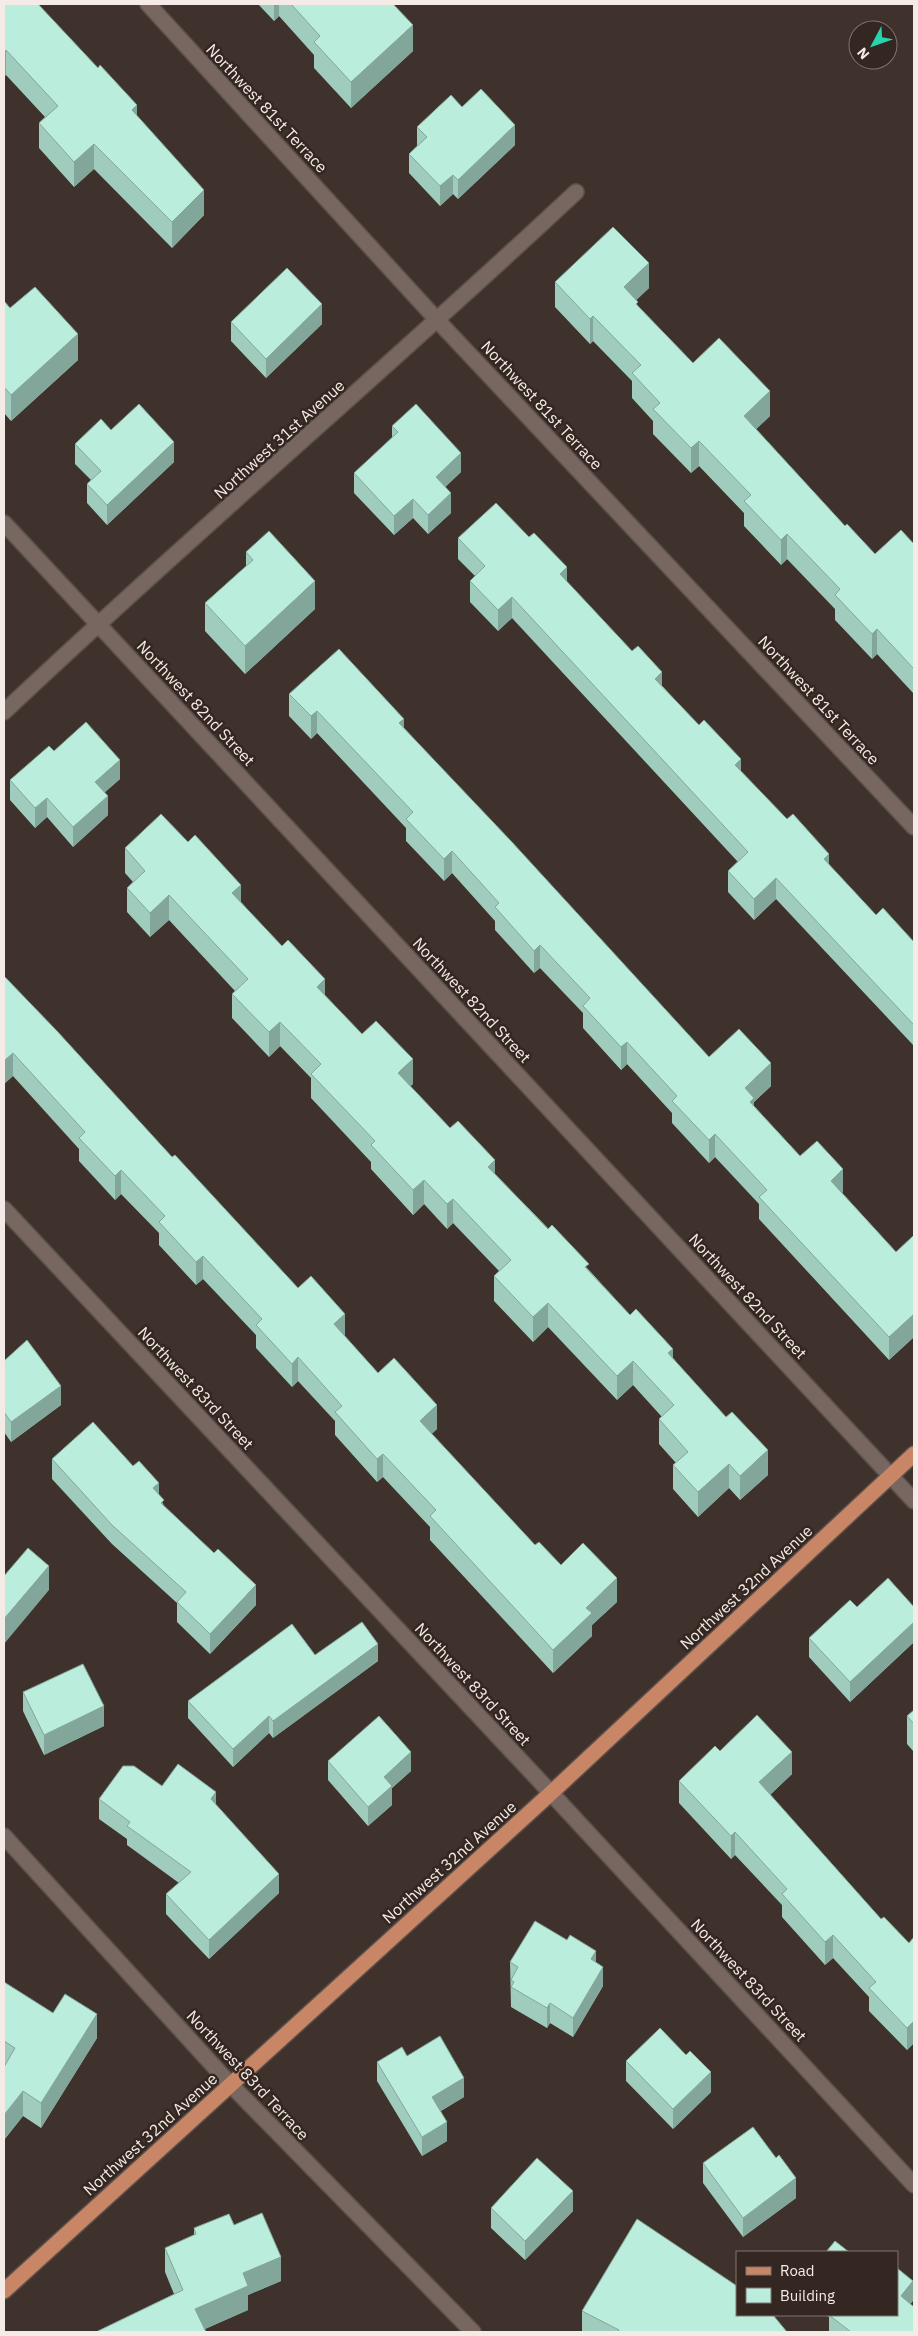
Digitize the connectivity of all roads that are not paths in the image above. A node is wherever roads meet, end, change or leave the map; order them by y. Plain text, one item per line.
1 (148, 4) edge
2 (576, 192) dead end
3 (438, 321) junction
4 (4, 523) edge
5 (98, 624) junction
6 (4, 712) edge
7 (914, 827) edge
8 (4, 1209) edge
9 (914, 1454) edge
10 (891, 1475) junction
11 (914, 1500) edge
12 (551, 1793) junction
13 (4, 1836) edge
14 (231, 2085) junction
15 (914, 2184) edge
16 (4, 2291) edge
17 (473, 2332) edge

1 - 3 street, Northwest 81st Terrace
2 - 3 street, Northwest 31st Avenue
3 - 5 street, Northwest 31st Avenue
3 - 7 street, Northwest 81st Terrace
4 - 5 street, Northwest 82nd Street
5 - 6 street, Northwest 31st Avenue
5 - 10 street, Northwest 82nd Street
8 - 12 street, Northwest 83rd Street
9 - 10 main road, Northwest 32nd Avenue
10 - 11 street, Northwest 82nd Street
10 - 12 main road, Northwest 32nd Avenue
12 - 14 main road, Northwest 32nd Avenue
12 - 15 street, Northwest 83rd Street
13 - 14 street, Northwest 83rd Terrace
14 - 16 main road, Northwest 32nd Avenue
14 - 17 street, Northwest 83rd Terrace

